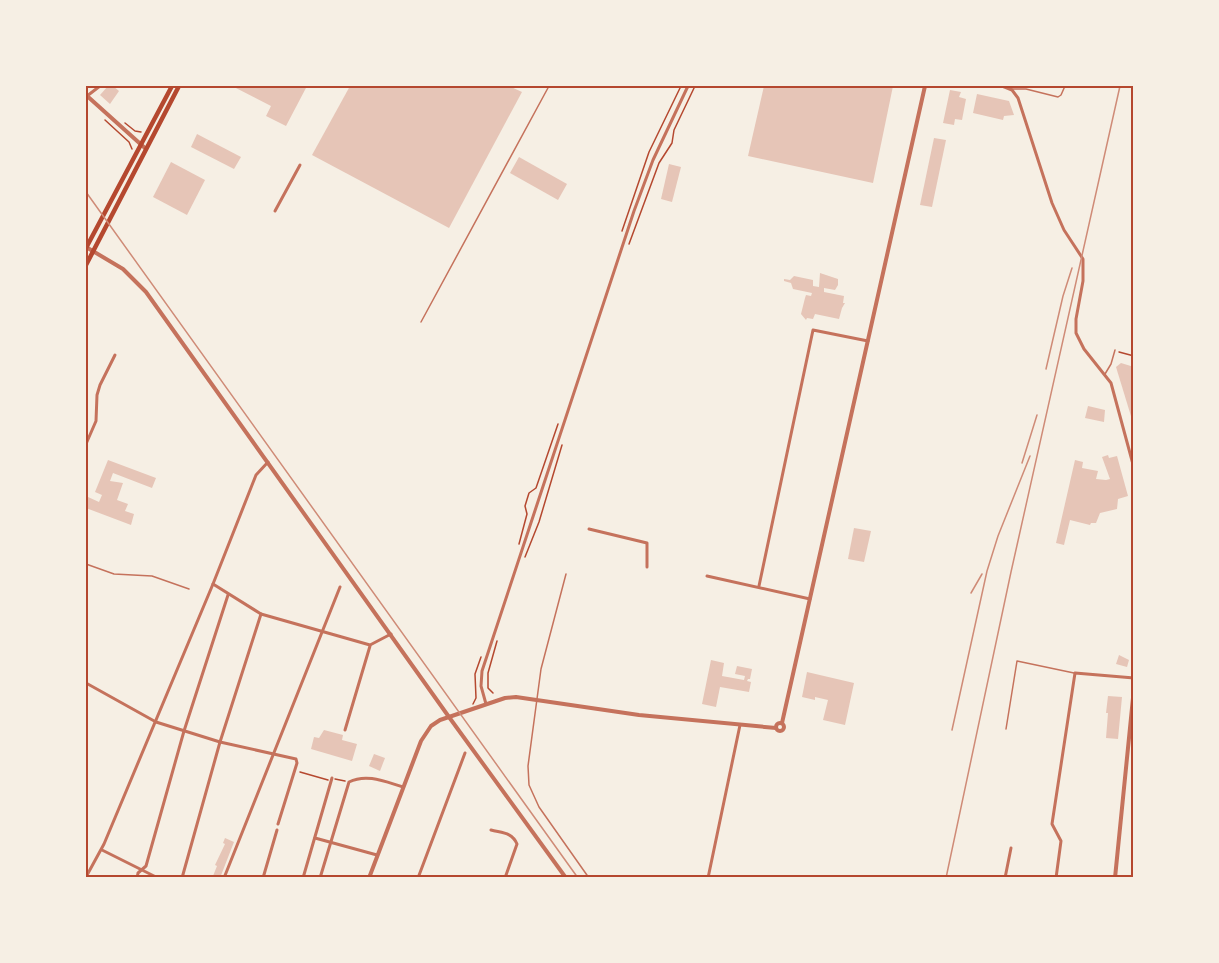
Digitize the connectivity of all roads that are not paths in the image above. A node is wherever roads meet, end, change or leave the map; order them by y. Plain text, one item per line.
1 (100, 86) edge
2 (172, 86) edge
3 (179, 86) edge
4 (549, 86) edge
5 (688, 86) edge
6 (925, 86) edge
7 (1002, 86) edge
8 (1065, 86) edge
9 (1111, 86) edge
10 (1115, 87) edge
11 (1010, 89) junction
12 (86, 96) edge
13 (140, 145) junction
14 (146, 149) junction
15 (133, 159) junction
16 (138, 162) junction
17 (300, 165) dead end
18 (275, 211) dead end
19 (86, 247) edge
20 (93, 252) junction
21 (86, 265) edge
22 (421, 322) dead end
23 (868, 341) junction
24 (1115, 350) road end
25 (115, 355) dead end
26 (1105, 374) junction
27 (86, 444) edge
28 (268, 462) junction
29 (1134, 468) edge
30 (589, 529) dead end
31 (86, 564) edge
32 (647, 567) dead end
33 (566, 574) dead end
34 (707, 576) dead end
35 (213, 584) junction
36 (759, 586) junction
37 (340, 587) dead end
38 (189, 589) dead end
39 (228, 595) junction
40 (810, 598) junction
41 (261, 614) junction
42 (323, 632) junction
43 (391, 633) junction
44 (370, 645) junction
45 (1075, 673) junction
46 (1134, 678) edge
47 (86, 683) edge
48 (1134, 688) edge
49 (538, 698) junction
50 (487, 705) junction
51 (449, 717) junction
52 (156, 722) junction
53 (740, 725) junction
54 (1006, 729) dead end
55 (345, 730) dead end
56 (184, 731) junction
57 (220, 742) junction
58 (465, 753) dead end
59 (273, 754) junction
60 (1126, 763) junction
61 (1132, 763) edge
62 (332, 780) road end
63 (404, 787) junction
64 (279, 824) dead end
65 (277, 830) dead end
66 (491, 830) dead end
67 (315, 838) junction
68 (330, 842) junction
69 (1011, 848) dead end
70 (102, 850) junction
71 (377, 855) junction
72 (142, 870) junction
73 (86, 878) edge
74 (137, 878) edge
75 (158, 878) edge
76 (182, 878) edge
77 (224, 878) edge
78 (263, 878) edge
79 (303, 878) edge
80 (320, 878) edge
81 (369, 878) edge
82 (418, 878) edge
83 (505, 878) edge
84 (566, 878) edge
85 (589, 878) edge
86 (708, 878) edge
87 (1005, 878) edge
88 (1056, 878) edge
89 (1115, 878) edge

1 - 12 street
2 - 13 main road
3 - 14 main road
4 - 22 lane
5 - 50 street
6 - 23 street
7 - 11 street
8 - 11 lane
9 - 10 lane
11 - 26 street
12 - 13 street
13 - 14 street
13 - 15 main road
14 - 16 main road
15 - 16 main road
15 - 19 main road
16 - 20 main road
17 - 18 street
19 - 20 street
20 - 21 main road
20 - 28 street
23 - 36 street
23 - 40 street
24 - 26 lane
25 - 27 street
26 - 29 street
28 - 35 street
28 - 43 street
30 - 32 street
31 - 38 lane
33 - 49 lane
34 - 36 street
35 - 39 street
35 - 52 street
36 - 40 street
37 - 42 street
39 - 41 street
39 - 56 street
40 - 53 street
41 - 42 street
41 - 57 street
42 - 44 street
42 - 59 street
43 - 44 street
43 - 51 street
44 - 55 street
45 - 46 street
45 - 54 lane
45 - 88 street
47 - 52 street
48 - 60 street
49 - 50 street
49 - 53 street
49 - 85 lane
50 - 51 street
51 - 63 street
51 - 84 street
52 - 56 street
52 - 70 street
53 - 86 street
56 - 57 street
56 - 72 street
57 - 59 street
57 - 76 street
58 - 82 street
59 - 64 street
59 - 77 street
60 - 61 street
60 - 89 street
62 - 67 street
63 - 68 street
63 - 71 street
65 - 78 street
66 - 83 street
67 - 68 street
67 - 79 street
68 - 71 street
68 - 80 street
69 - 87 street
70 - 72 street
70 - 73 street
71 - 81 street
72 - 74 street
72 - 75 street

